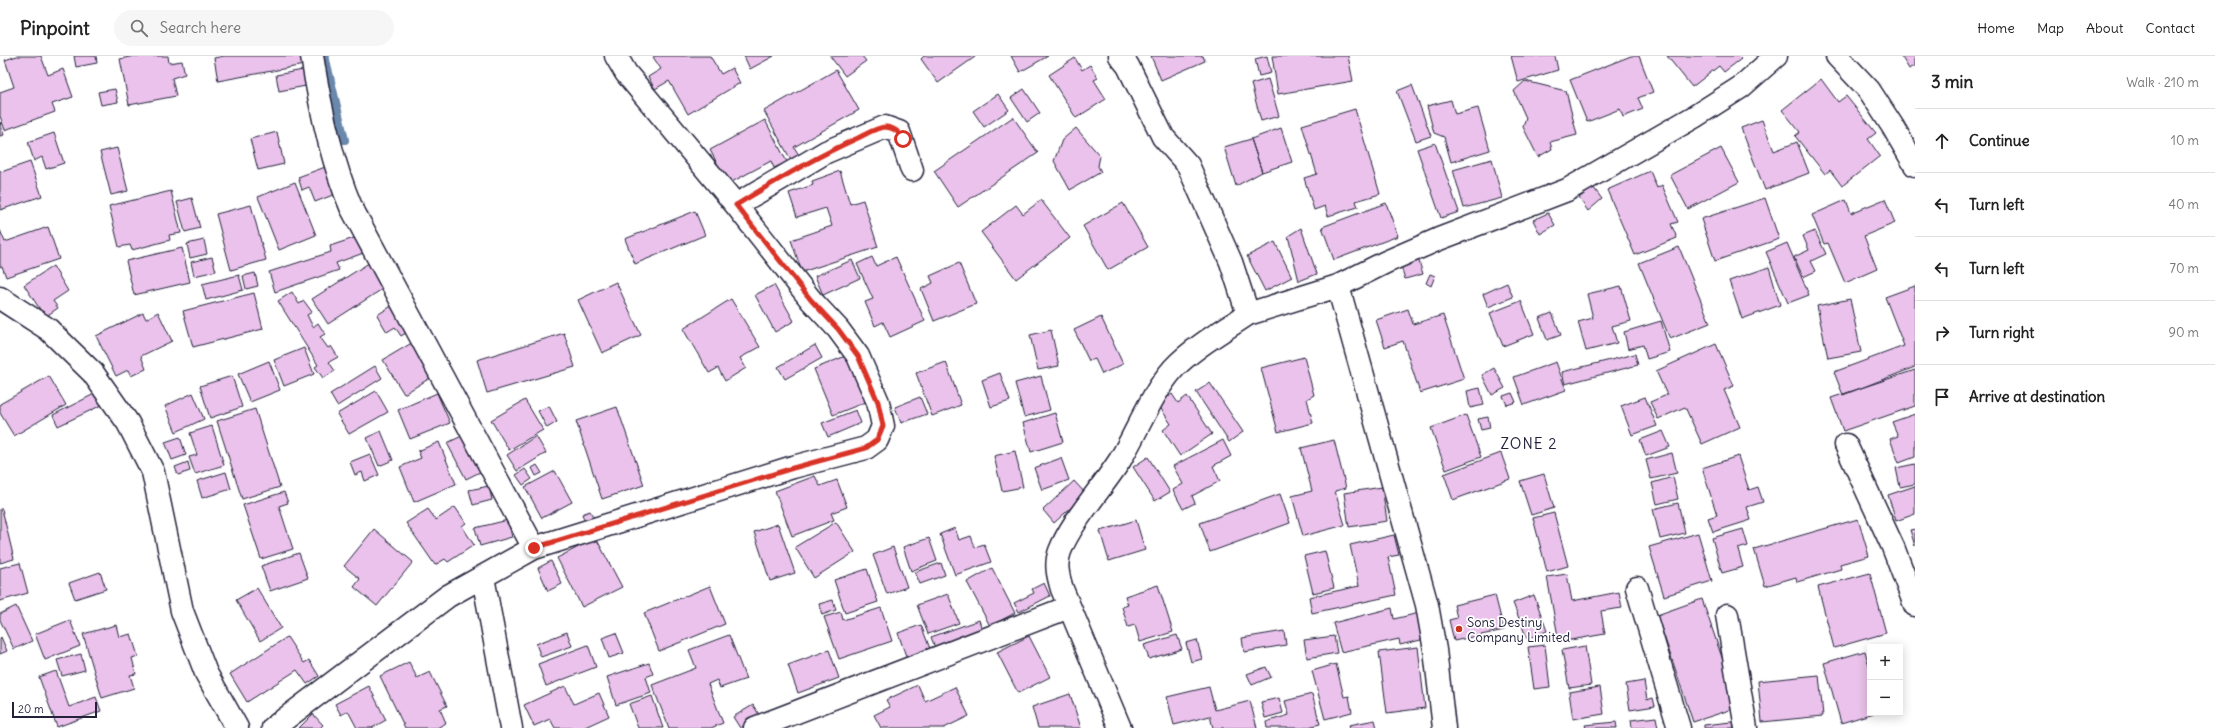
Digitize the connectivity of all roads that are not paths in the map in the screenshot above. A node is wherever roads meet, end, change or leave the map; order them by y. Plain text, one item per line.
1 (312, 56) edge
2 (616, 56) edge
3 (1120, 56) edge
4 (1776, 56) edge
5 (1837, 56) edge
6 (1915, 165) edge
7 (912, 170) dead end
8 (736, 205) junction
9 (1338, 286) junction
10 (0, 298) edge
11 (1248, 314) junction
12 (1846, 445) dead end
13 (534, 548) junction
14 (483, 577) junction
15 (1637, 588) dead end
16 (1915, 605) edge
17 (1069, 607) junction
18 (1727, 615) dead end
19 (237, 728) edge
20 (273, 728) edge
21 (511, 728) edge
22 (755, 728) edge
23 (1120, 728) edge
24 (1444, 728) edge
25 (1679, 728) edge
26 (1746, 728) edge

1 - 13 street
2 - 8 street
3 - 11 street
4 - 9 street
5 - 6 street
7 - 8 street
8 - 13 street
9 - 11 street
9 - 24 street
10 - 19 street
11 - 17 street
12 - 16 street
13 - 14 street
14 - 20 street
14 - 21 street
15 - 25 street
17 - 22 street
17 - 23 street
18 - 26 street

